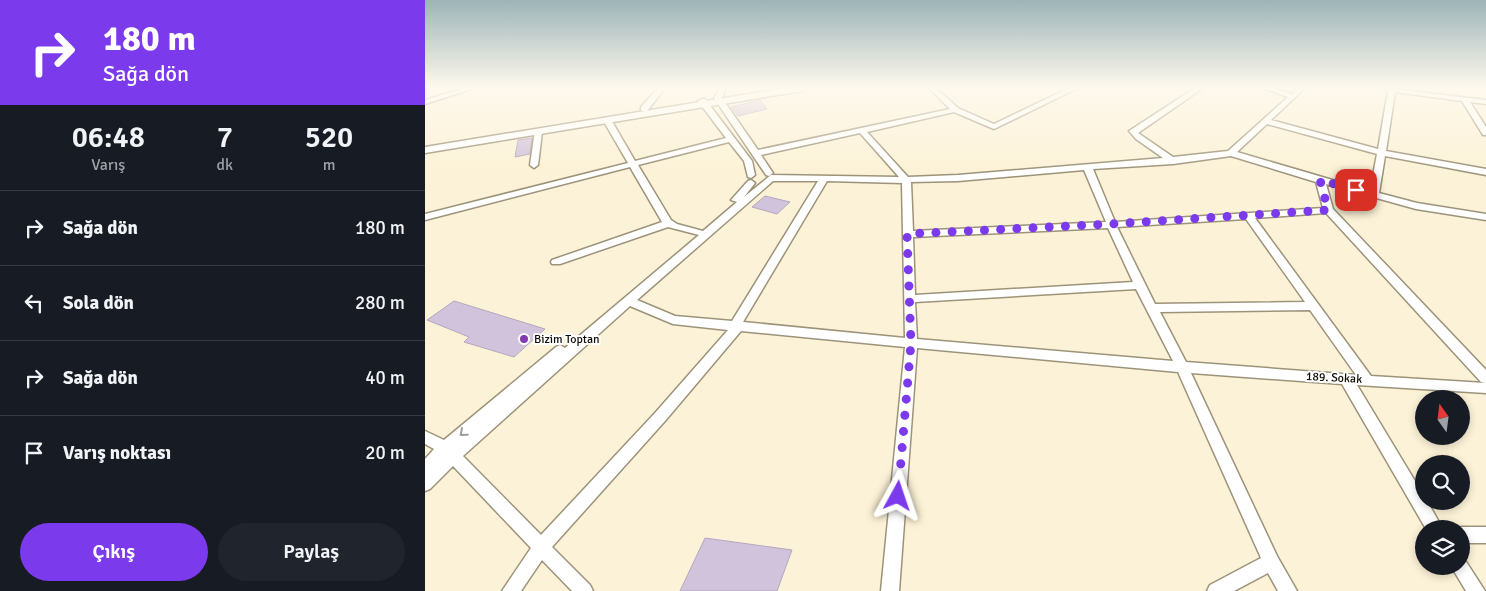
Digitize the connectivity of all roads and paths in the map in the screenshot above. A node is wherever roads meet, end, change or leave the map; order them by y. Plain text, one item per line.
1 (606, 116) edge
2 (631, 116) edge
3 (713, 116) edge
4 (730, 116) edge
5 (929, 116) edge
6 (968, 116) edge
7 (1018, 116) edge
8 (1157, 116) edge
9 (1270, 116) edge
10 (1386, 116) edge
11 (1475, 116) edge
12 (607, 120) junction
13 (1265, 120) junction
14 (861, 130) junction
15 (538, 132) junction
16 (1486, 133) edge
17 (731, 139) junction
18 (425, 146) edge
19 (425, 150) edge
20 (1231, 152) junction
21 (757, 153) junction
22 (1381, 153) junction
23 (1173, 161) junction
24 (632, 163) junction
25 (534, 165) dead end
26 (1088, 168) junction
27 (1486, 172) edge
28 (770, 177) junction
29 (751, 179) junction
30 (824, 179) junction
31 (906, 180) junction
32 (1320, 180) junction
33 (1375, 195) junction
34 (1328, 210) junction
35 (1249, 216) junction
36 (425, 217) edge
37 (1486, 217) edge
38 (669, 223) junction
39 (1111, 224) junction
40 (699, 232) junction
41 (907, 234) junction
42 (556, 262) dead end
43 (1140, 285) junction
44 (909, 300) junction
45 (628, 301) junction
46 (1314, 306) junction
47 (1152, 308) junction
48 (737, 326) junction
49 (911, 343) junction
50 (1182, 367) junction
51 (1486, 378) edge
52 (1346, 379) junction
53 (1367, 380) junction
54 (1486, 388) edge
55 (425, 438) edge
56 (449, 452) junction
57 (425, 468) edge
58 (425, 484) edge
59 (1430, 520) edge
60 (1470, 535) edge
61 (1486, 535) edge
62 (541, 547) junction
63 (1271, 562) junction
64 (1465, 575) edge
65 (511, 591) edge
66 (584, 591) edge
67 (890, 591) edge
68 (1216, 591) edge
69 (1289, 591) edge
70 (1476, 591) edge

1 - 18 main road
2 - 12 main road
3 - 17 street
4 - 21 street
5 - 14 street
6 - 7 street
8 - 23 street
9 - 13 street
10 - 22 street
11 - 16 street
12 - 15 main road
12 - 24 street
13 - 20 street
13 - 22 street
14 - 21 street
14 - 31 street
15 - 19 main road
15 - 25 street
17 - 24 street
17 - 29 street
20 - 23 street
20 - 32 street
21 - 28 street
22 - 27 street
22 - 33 street
23 - 26 street
24 - 36 street
24 - 38 street
26 - 31 street
26 - 39 street
28 - 29 street
28 - 30 street
28 - 45 street
29 - 40 street
30 - 31 street
30 - 48 street
31 - 41 street
32 - 33 street
32 - 34 street
33 - 37 street
34 - 35 street
34 - 51 street
35 - 39 street
35 - 46 street
38 - 40 street
38 - 42 street
39 - 41 street
39 - 43 street
40 -> 56 street
41 - 44 street
43 - 44 street
43 - 47 street
44 - 49 street
45 - 48 street, 189. Sokak
45 - 56 street
46 - 47 street
46 - 53 street
47 - 50 street
48 - 49 street, 189. Sokak
48 - 62 street
49 - 50 street, 189. Sokak
49 - 67 street
50 - 52 street, 189. Sokak
50 - 63 street
52 - 53 street, 189. Sokak
52 - 59 street
53 - 54 street, 189. Sokak
55 - 56 street
56 - 57 street
56 - 58 street
56 - 62 street
60 - 61 street
62 - 65 street
62 - 66 street
63 - 68 street
63 - 69 street
64 - 70 street

